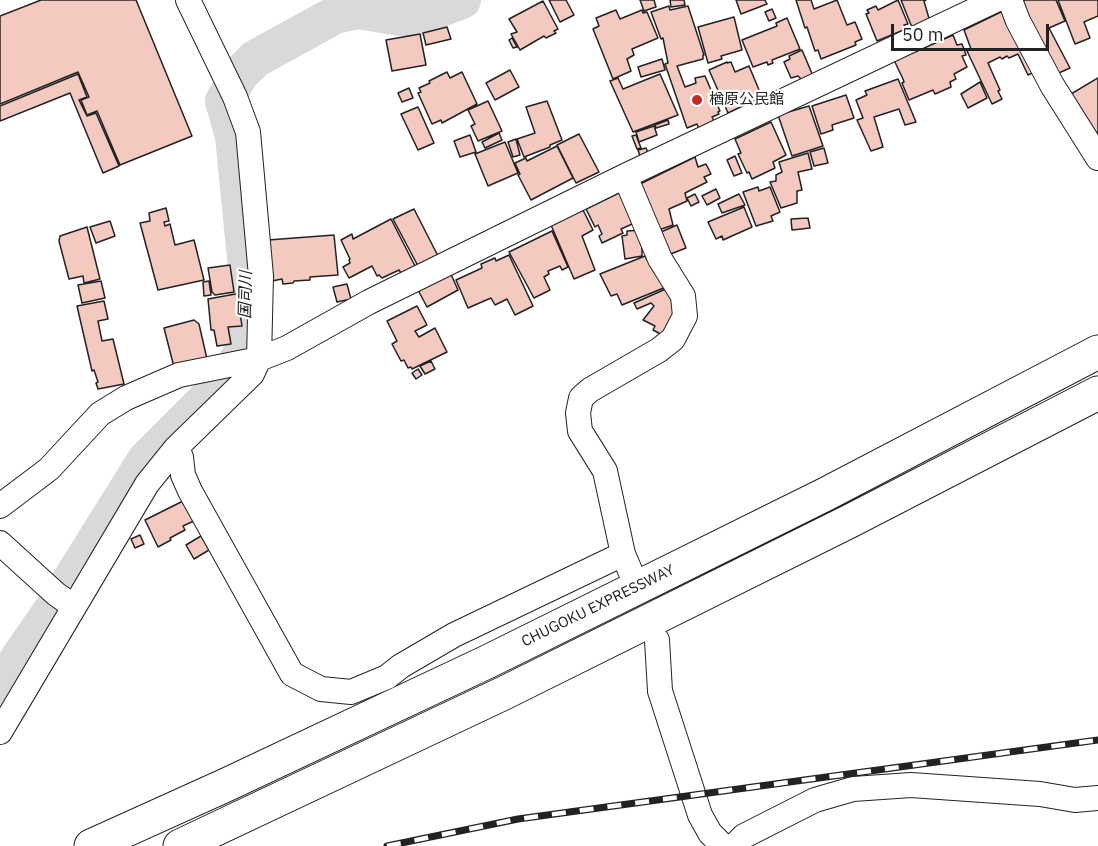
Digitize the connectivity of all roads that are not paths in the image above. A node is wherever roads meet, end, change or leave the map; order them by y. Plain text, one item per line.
1 (188, 0) edge
2 (1010, 0) edge
3 (987, 2) edge
4 (1098, 158) edge
5 (625, 176) junction
6 (1098, 352) edge
7 (245, 362) junction
8 (1098, 393) edge
9 (176, 448) junction
10 (0, 506) edge
11 (0, 543) edge
12 (66, 601) junction
13 (657, 640) dead end
14 (0, 732) edge
15 (1098, 798) edge
16 (91, 846) edge
17 (180, 846) edge
18 (723, 846) edge
19 (734, 846) edge

1 - 7 street
2 - 4 street
3 - 5 street
5 - 7 street
5 - 9 street
6 - 16 highway, CHUGOKU EXPRESSWAY
7 - 9 street
7 - 10 street
8 - 17 highway
9 - 12 street
11 - 12 street
12 - 14 street
13 - 18 street
15 - 19 street

